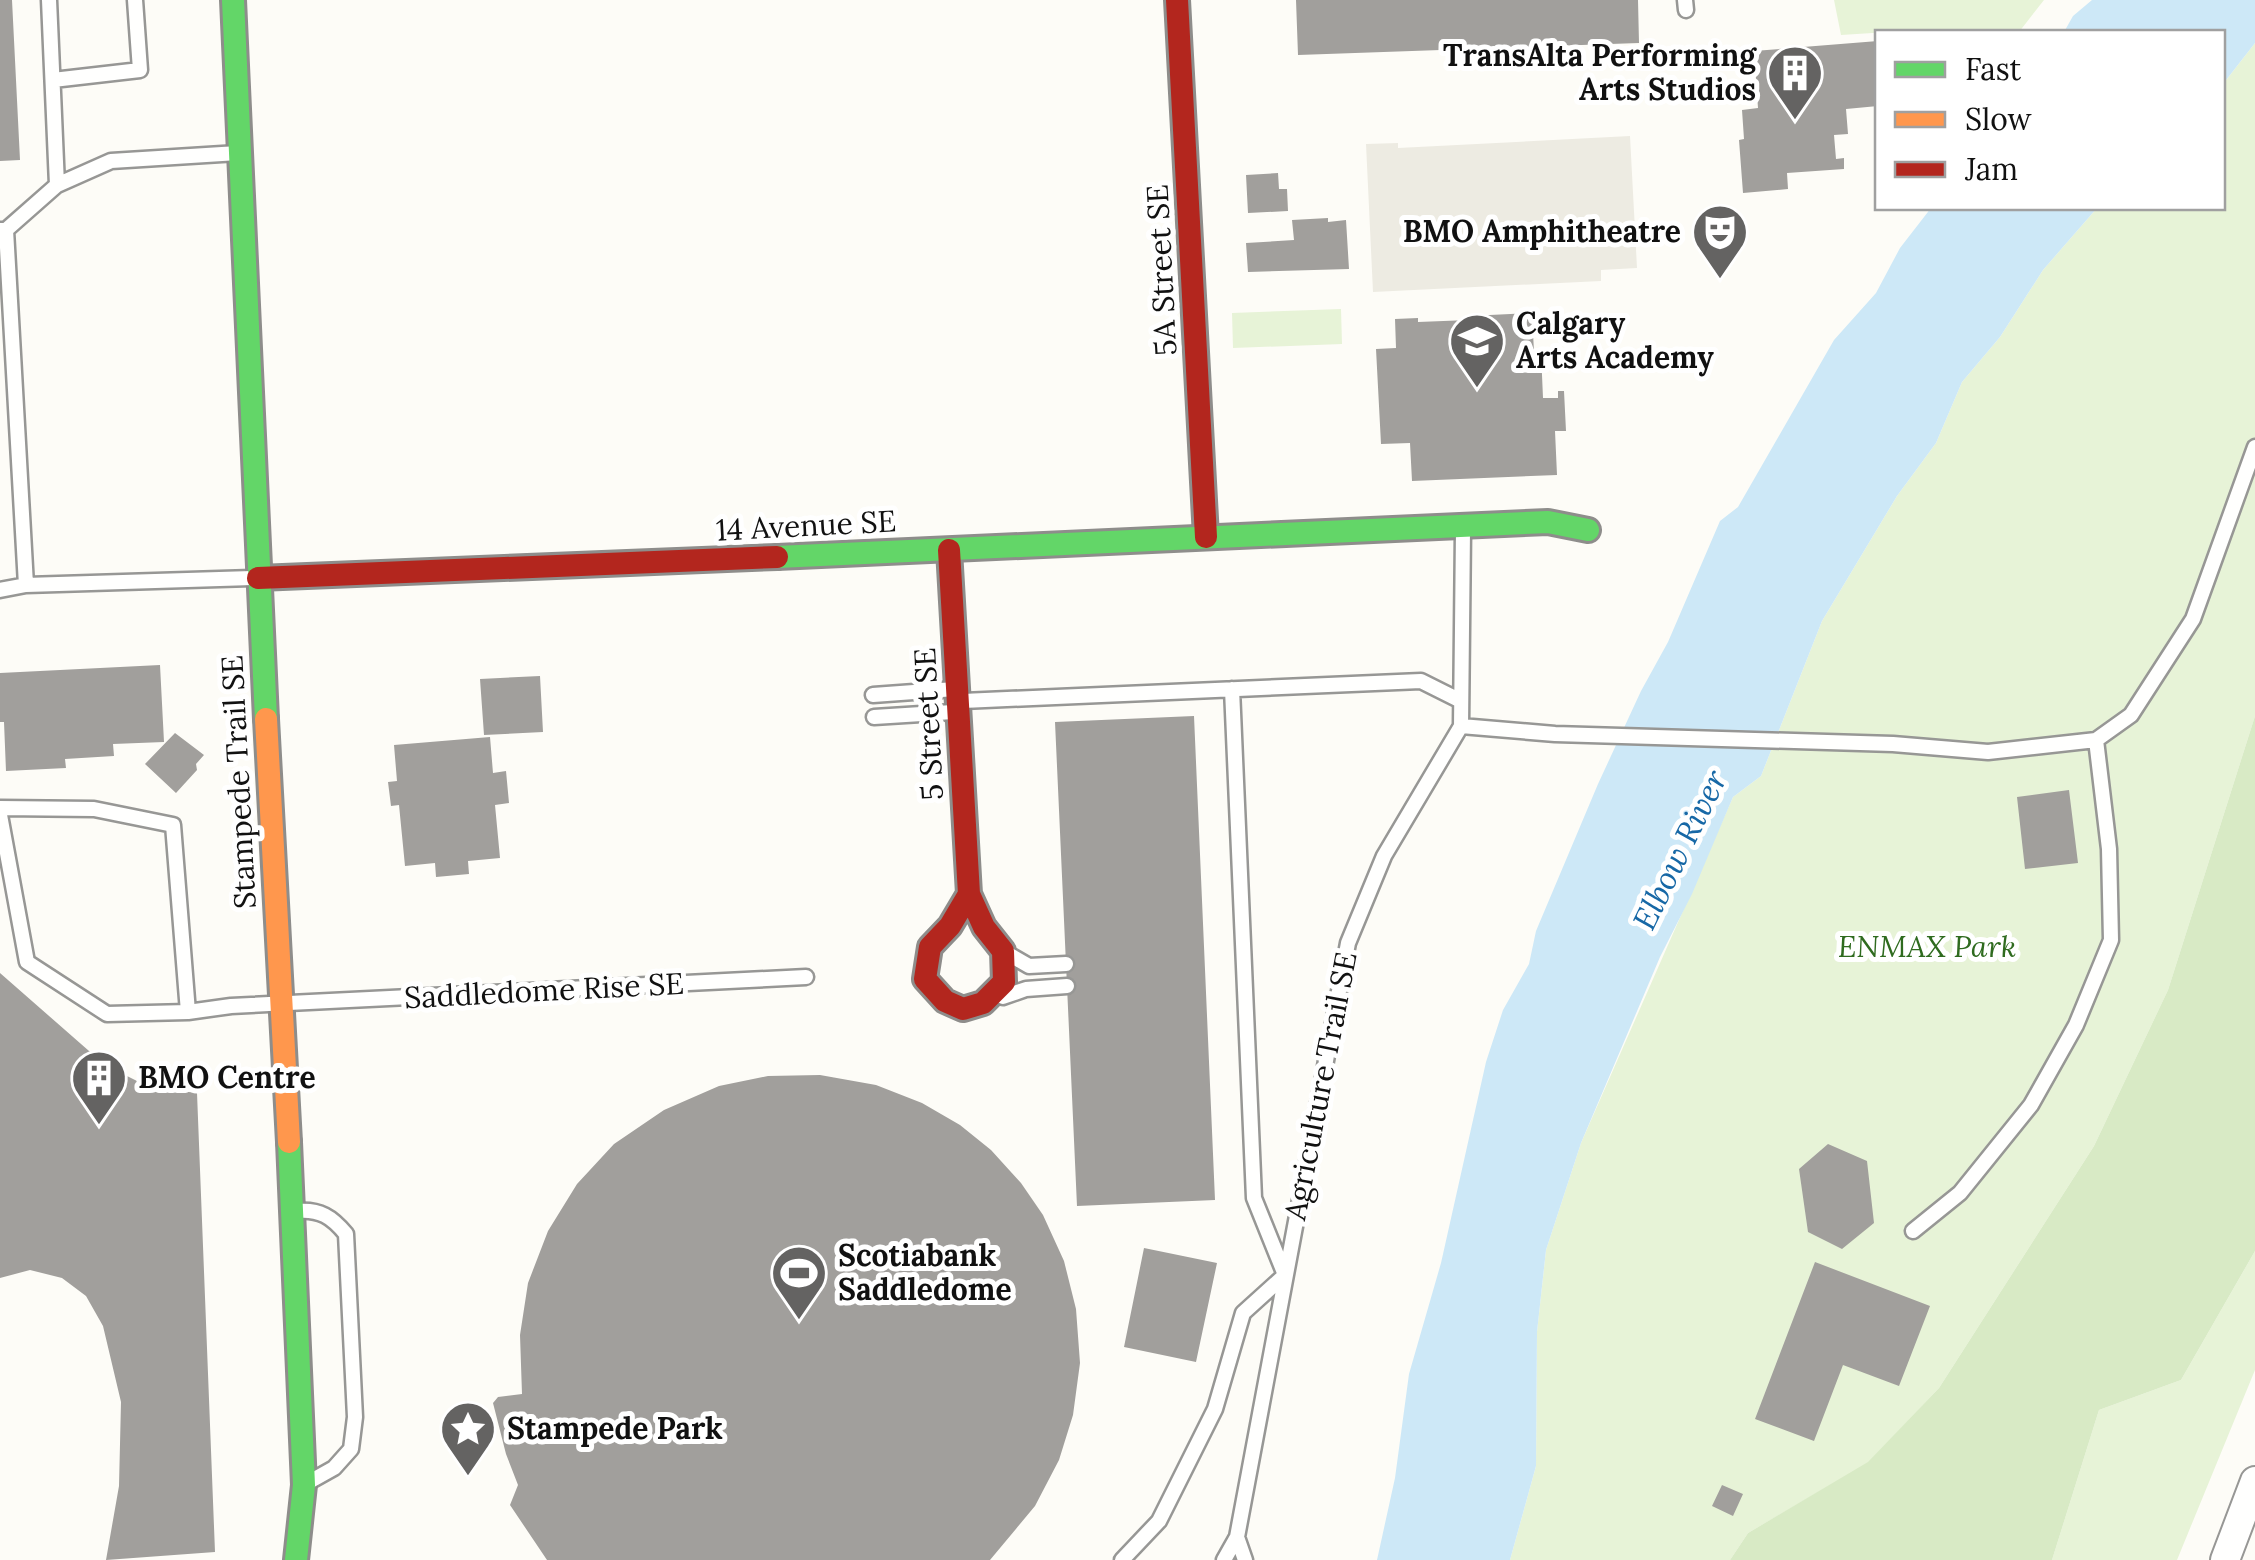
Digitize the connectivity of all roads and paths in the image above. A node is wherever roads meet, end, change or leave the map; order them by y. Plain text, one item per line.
1 (49, 0) edge
2 (135, 0) edge
3 (234, 0) edge
4 (1178, 0) edge
5 (53, 80) junction
6 (239, 153) junction
7 (58, 185) junction
8 (3, 230) edge
9 (2255, 446) edge
10 (1463, 525) junction
11 (1588, 530) dead end
12 (1206, 537) junction
13 (949, 550) junction
14 (258, 578) junction
15 (26, 585) junction
16 (0, 590) edge
17 (1232, 689) junction
18 (873, 695) dead end
19 (957, 701) junction
20 (1461, 701) junction
21 (874, 717) dead end
22 (1461, 726) junction
23 (2096, 740) junction
24 (0, 811) edge
25 (969, 894) junction
26 (1002, 951) junction
27 (1066, 964) dead end
28 (806, 978) dead end
29 (1067, 986) dead end
30 (988, 1002) junction
31 (282, 1004) junction
32 (188, 1012) junction
33 (292, 1211) junction
34 (1913, 1231) dead end
35 (1284, 1275) junction
36 (2255, 1481) edge
37 (304, 1485) junction
38 (1237, 1538) junction
39 (296, 1560) edge
40 (1122, 1560) edge
41 (1224, 1560) edge
42 (1245, 1560) edge
43 (2225, 1560) edge

1 - 5 lane
2 - 5 lane
3 - 6 street, Stampede Trail SE
4 - 12 street, 5A Street SE
5 - 7 lane
6 - 7 lane
6 - 14 street, Stampede Trail SE
7 - 8 lane
8 - 15 lane
9 - 23 lane
10 - 11 street, 14 Avenue SE
10 - 12 street, 14 Avenue SE
10 - 20 lane
12 - 13 street, 14 Avenue SE
13 - 14 street, 14 Avenue SE
13 - 19 street, 5 Street SE
14 - 15 lane, 14 Avenue SE
14 - 31 street, Stampede Trail SE
15 - 16 lane, 14 Avenue SE
17 - 19 lane
17 - 20 lane
17 - 35 lane
18 - 19 lane
19 - 21 lane
19 - 25 street, 5 Street SE
20 - 22 lane
22 - 23 lane
22 - 35 lane, Agriculture Trail SE
23 - 34 lane
24 - 32 lane, Saddledome Rise SE
24 - 32 lane
25 - 26 street, 5 Street SE
25 - 30 street
26 - 27 lane
26 - 30 street
28 - 31 lane, Saddledome Rise SE
29 - 30 lane
31 - 32 lane, Saddledome Rise SE
31 - 33 street, Stampede Trail SE
33 - 37 street, Stampede Trail SE
33 - 37 lane
35 - 38 lane, Agriculture Trail SE
35 - 40 lane
36 - 43 street
37 - 39 street, Stampede Trail SE
38 - 41 lane, Agriculture Trail SE
38 - 42 lane

